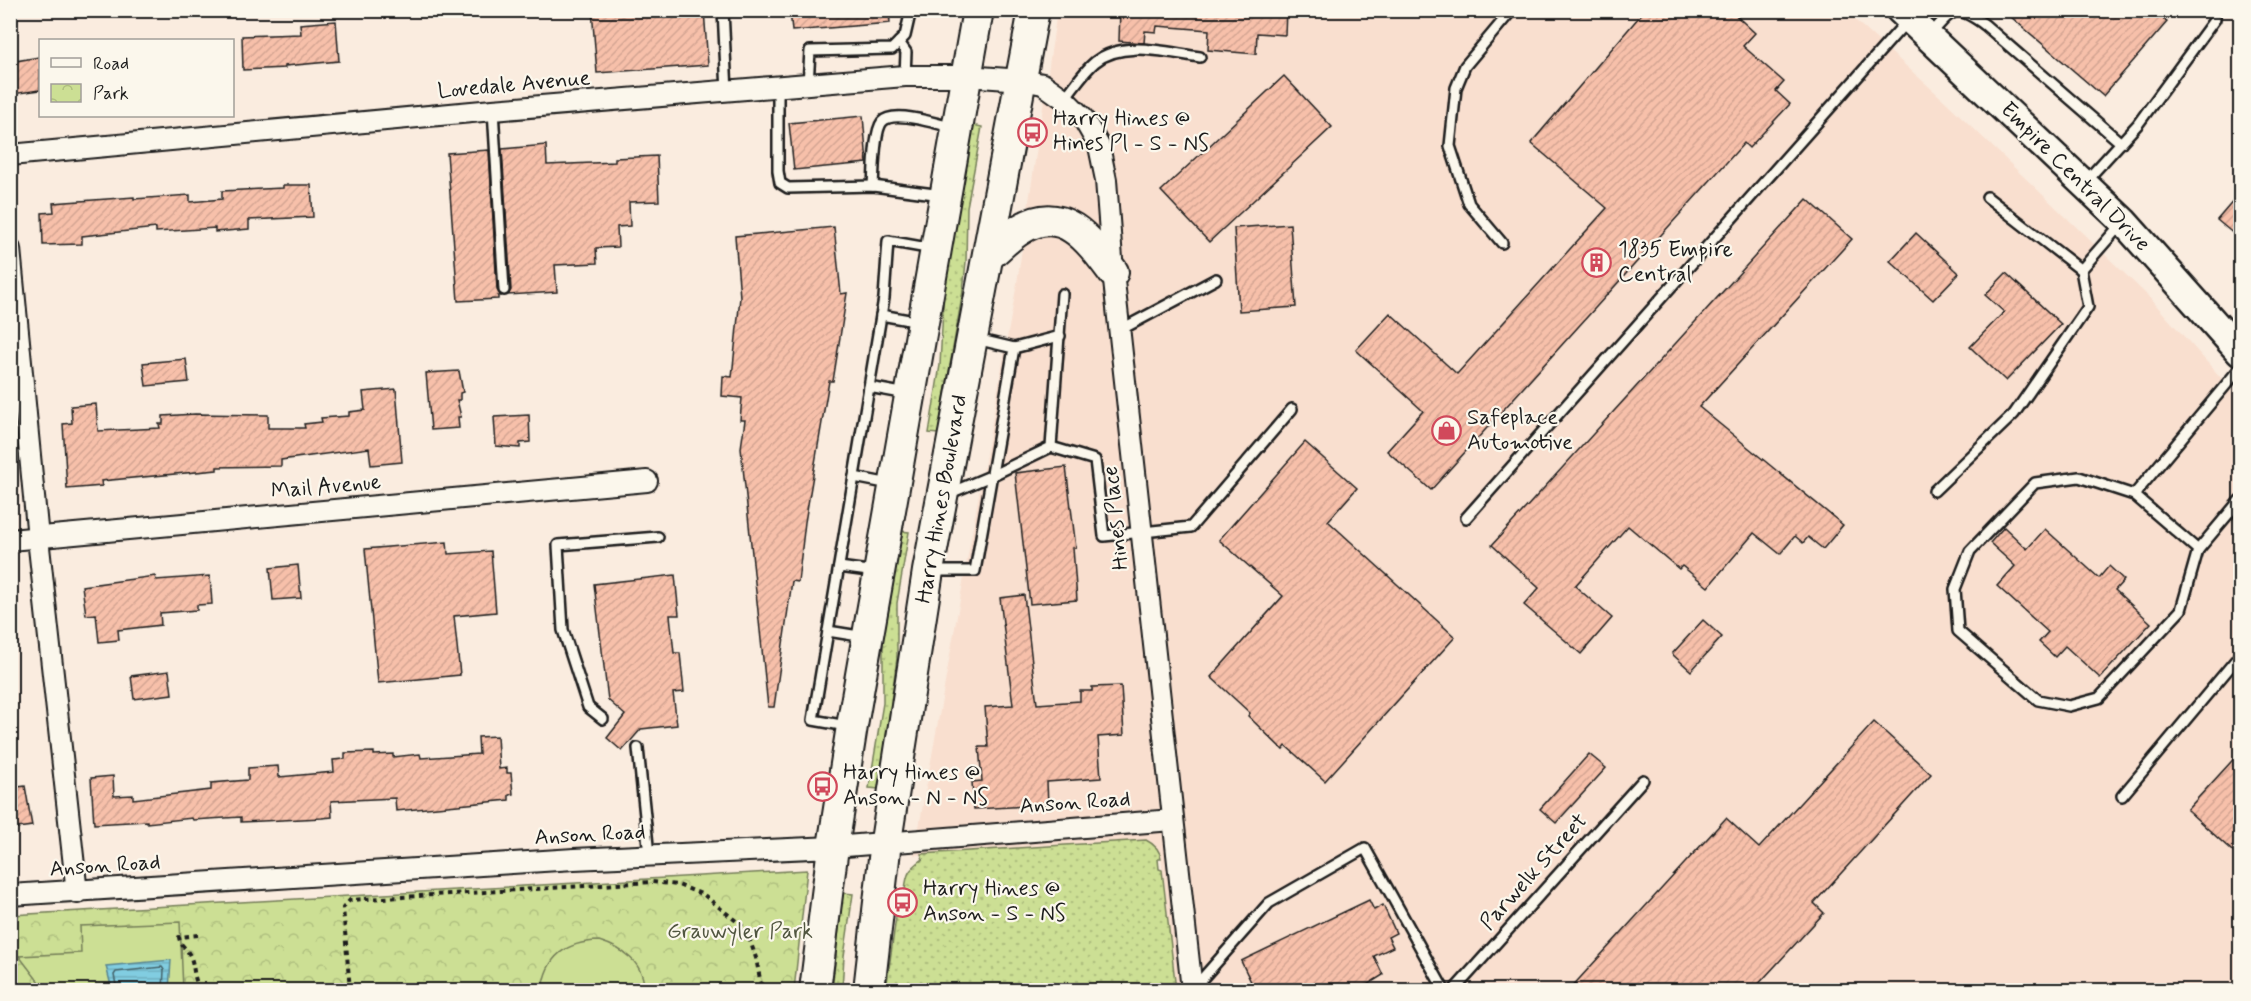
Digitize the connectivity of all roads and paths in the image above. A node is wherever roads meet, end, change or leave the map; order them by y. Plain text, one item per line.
1 (723, 10) edge
2 (911, 10) edge
3 (978, 10) edge
4 (1034, 10) edge
5 (1512, 10) edge
6 (2215, 10) edge
7 (1912, 22) edge
8 (899, 42) junction
9 (1200, 57) dead end
10 (905, 76) junction
11 (966, 76) junction
12 (1022, 80) junction
13 (808, 84) junction
14 (778, 87) junction
15 (727, 92) junction
16 (1064, 99) junction
17 (493, 110) junction
18 (957, 128) junction
19 (2121, 143) junction
20 (10, 155) edge
21 (2085, 182) junction
22 (873, 186) junction
23 (945, 195) junction
24 (1988, 197) dead end
25 (2123, 221) junction
26 (1502, 243) dead end
27 (10, 249) edge
28 (935, 250) junction
29 (988, 256) junction
30 (2081, 270) junction
31 (1113, 272) junction
32 (1216, 279) dead end
33 (504, 290) dead end
34 (1062, 294) dead end
35 (881, 315) junction
36 (922, 322) junction
37 (1120, 330) junction
38 (1060, 336) junction
39 (972, 338) junction
40 (1014, 348) junction
41 (2241, 352) edge
42 (2241, 368) edge
43 (869, 387) junction
44 (909, 394) junction
45 (1292, 410) dead end
46 (1051, 447) junction
47 (993, 475) junction
48 (854, 477) junction
49 (647, 481) dead end
50 (893, 485) junction
51 (1934, 491) dead end
52 (2134, 495) junction
53 (942, 496) junction
54 (2241, 500) edge
55 (1466, 518) dead end
56 (1142, 532) junction
57 (658, 537) dead end
58 (38, 538) junction
59 (10, 540) edge
60 (2198, 550) junction
61 (839, 567) junction
62 (928, 571) junction
63 (878, 572) junction
64 (828, 631) junction
65 (867, 637) junction
66 (2241, 655) edge
67 (603, 719) dead end
68 (852, 726) junction
69 (638, 748) dead end
70 (1643, 780) dead end
71 (2122, 796) dead end
72 (1173, 820) junction
73 (886, 841) junction
74 (833, 847) junction
75 (649, 855) junction
76 (77, 893) junction
77 (10, 895) edge
78 (198, 935) dead end
79 (201, 990) edge
80 (350, 990) edge
81 (762, 990) edge
82 (815, 990) edge
83 (869, 990) edge
84 (1192, 990) edge
85 (1444, 990) edge
86 (1454, 990) edge

1 - 15 lane
2 - 8 lane
3 - 11 main road
4 - 12 main road, Harry Hines Boulevard
5 - 26 lane
6 - 19 lane
7 - 19 lane
7 - 21 street, Empire Central Drive
7 - 55 lane
8 - 10 lane
8 - 13 lane
9 - 16 lane
10 - 11 street, Lovedale Avenue
10 - 13 street, Lovedale Avenue
11 - 12 street, Lovedale Avenue
11 - 18 main road
12 - 16 street, Hines Place
12 - 29 main road, Harry Hines Boulevard
13 - 14 street, Lovedale Avenue
14 - 15 street, Lovedale Avenue
14 - 22 lane
15 - 17 street, Lovedale Avenue
16 - 31 street, Hines Place
17 - 20 street, Lovedale Avenue
17 - 33 lane
18 - 22 lane
18 - 23 main road
19 - 21 lane
21 - 25 street, Empire Central Drive
22 - 23 lane
23 - 28 main road
24 - 30 lane
25 - 30 lane
25 - 41 street, Empire Central Drive
27 - 58 street
28 - 35 lane
28 - 36 main road
29 - 31 main road
29 - 39 main road, Harry Hines Boulevard
30 - 51 lane
31 - 37 street, Hines Place
32 - 37 lane
34 - 38 lane
35 - 36 lane
35 - 43 lane
36 - 44 main road
37 - 56 street, Hines Place
38 - 40 lane
38 - 46 lane
39 - 40 lane
39 - 53 main road, Harry Hines Boulevard
40 - 47 lane
42 - 52 lane
43 - 44 lane
43 - 48 lane
44 - 50 main road
45 - 56 lane
46 - 47 lane
46 - 56 lane
47 - 53 lane
47 - 62 lane
48 - 50 lane
48 - 61 lane
49 - 58 street, Mail Avenue
50 - 53 main road
50 - 63 main road
52 - 60 lane
52 - 60 lane
53 - 62 main road, Harry Hines Boulevard
54 - 60 lane
56 - 72 street, Hines Place
57 - 67 lane
58 - 59 street, Mail Avenue
58 - 76 street
61 - 63 lane
61 - 64 lane
62 - 73 main road, Harry Hines Boulevard
63 - 65 main road
64 - 65 lane
64 - 68 lane
65 - 68 main road
66 - 71 lane
68 - 74 main road
69 - 75 lane
70 - 86 lane, Parwelk Street
72 - 73 street, Anson Road
72 - 84 street, Hines Place
73 - 74 street, Anson Road
73 - 83 main road, Harry Hines Boulevard
74 - 75 street, Anson Road
74 - 82 main road
75 - 76 street, Anson Road
76 - 77 street, Anson Road
78 - 79 path
80 - 81 path
84 - 85 lane

